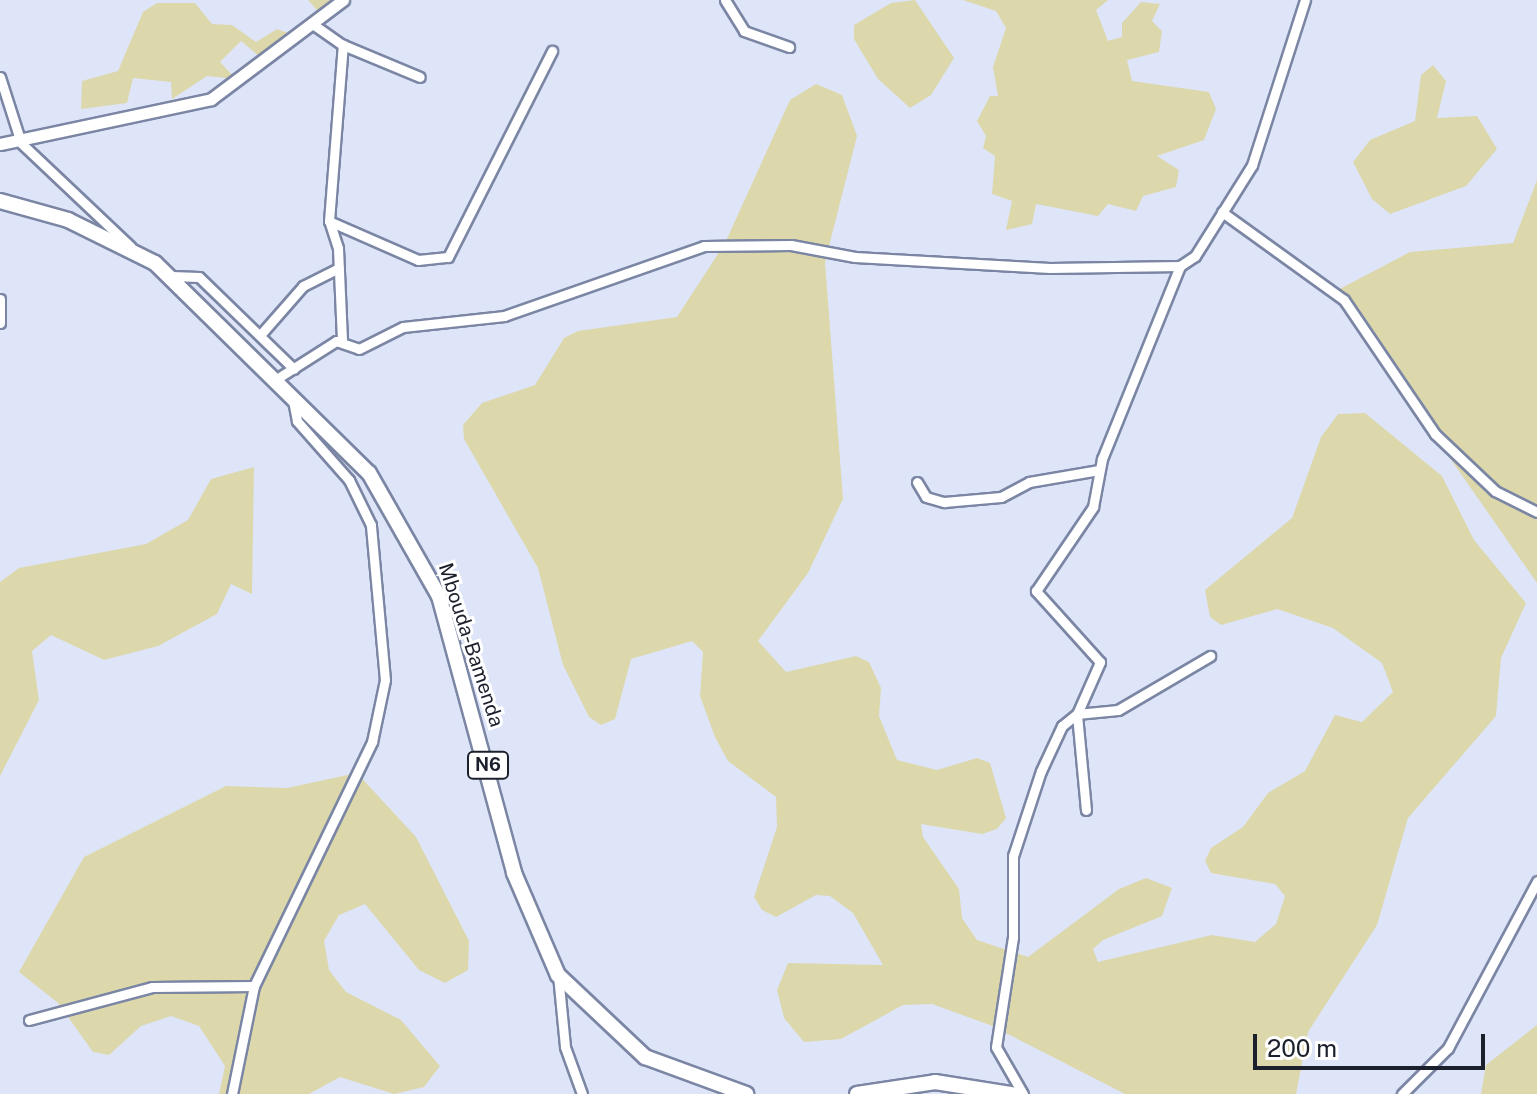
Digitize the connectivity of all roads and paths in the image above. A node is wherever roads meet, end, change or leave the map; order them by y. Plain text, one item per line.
1 (343, 0) edge
2 (725, 0) edge
3 (1305, 0) edge
4 (314, 25) junction
5 (343, 45) junction
6 (789, 47) dead end
7 (552, 51) dead end
8 (0, 77) edge
9 (420, 77) dead end
10 (21, 143) junction
11 (0, 144) edge
12 (0, 201) edge
13 (1222, 212) junction
14 (329, 221) junction
15 (133, 249) junction
16 (1180, 266) junction
17 (339, 268) junction
18 (171, 276) junction
19 (0, 299) edge
20 (0, 323) edge
21 (261, 334) junction
22 (342, 340) junction
23 (294, 369) junction
24 (278, 378) junction
25 (292, 392) junction
26 (1099, 470) junction
27 (917, 482) dead end
28 (1537, 512) edge
29 (1210, 656) dead end
30 (1077, 714) junction
31 (1086, 810) dead end
32 (1537, 881) edge
33 (558, 975) junction
34 (254, 986) junction
35 (29, 1020) dead end
36 (235, 1091) edge
37 (582, 1094) edge
38 (746, 1094) edge
39 (857, 1094) edge
40 (1012, 1094) edge
41 (1023, 1094) edge
42 (1402, 1094) edge

1 - 4 street
2 - 6 street
3 - 13 street
4 - 5 street
4 - 10 street
5 - 9 street
5 - 14 street
7 - 14 street
8 - 10 street
10 - 11 street
10 - 15 street
12 - 15 highway, Mbouda-Bamenda / N6
13 - 16 street
13 - 28 street
14 - 17 street
15 - 18 highway, Mbouda-Bamenda / N6
16 - 22 street
16 - 26 street
17 - 21 street
17 - 22 street
18 - 21 street
18 - 24 highway, Mbouda-Bamenda / N6
19 - 20 street
21 - 23 street
22 - 23 street
23 - 24 street
24 - 25 highway, Mbouda-Bamenda / N6
25 - 33 highway, Mbouda-Bamenda / N6
25 - 34 street
26 - 27 street
26 - 30 street
29 - 30 street
30 - 31 street
30 - 41 street
32 - 42 street
33 - 37 street
33 - 38 highway, Mbouda-Bamenda / N6
34 - 35 street
34 - 36 street
39 - 40 highway

